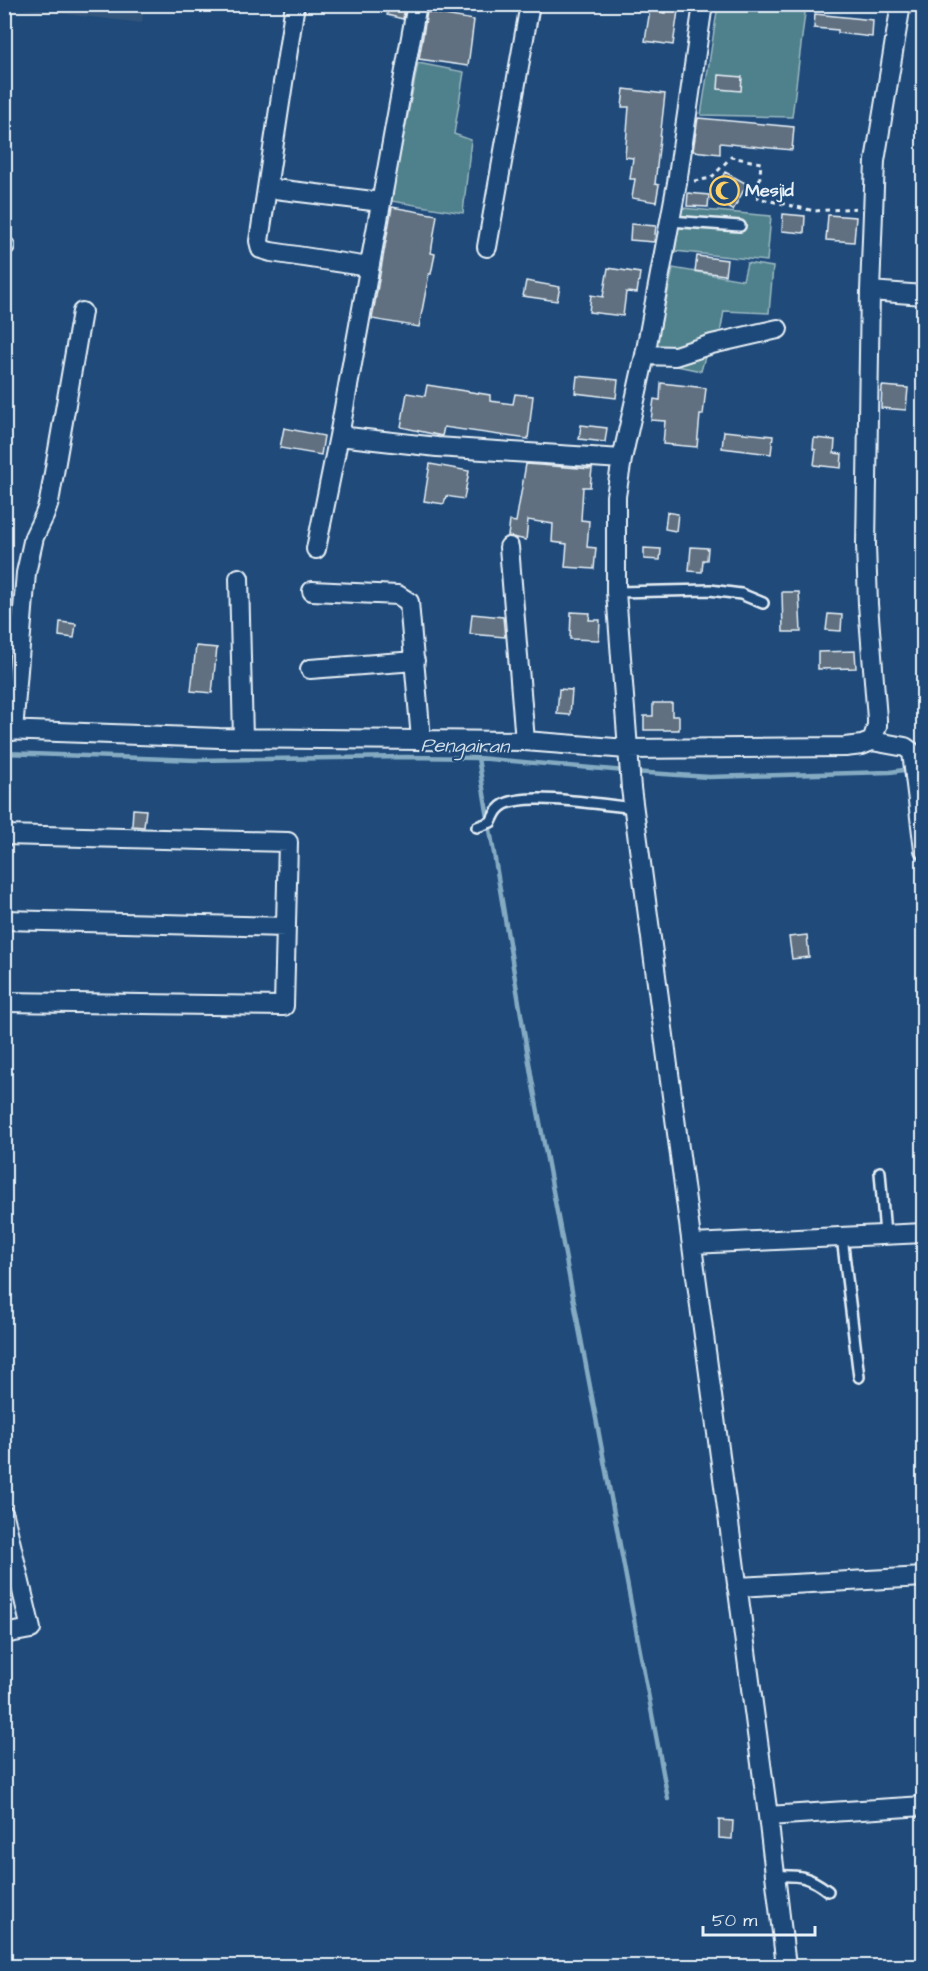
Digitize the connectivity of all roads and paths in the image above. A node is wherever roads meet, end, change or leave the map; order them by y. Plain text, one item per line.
1 (295, 4) edge
2 (417, 4) edge
3 (530, 4) edge
4 (704, 4) edge
5 (901, 4) edge
6 (677, 183) junction
7 (267, 188) junction
8 (381, 202) junction
9 (873, 207) junction
10 (670, 221) junction
11 (740, 226) dead end
12 (487, 247) dead end
13 (369, 267) junction
14 (870, 291) junction
15 (924, 295) edge
16 (82, 312) dead end
17 (778, 329) dead end
18 (645, 355) junction
19 (339, 436) junction
20 (622, 459) junction
21 (509, 547) dead end
22 (316, 549) dead end
23 (239, 578) dead end
24 (312, 591) dead end
25 (616, 592) junction
26 (763, 603) dead end
27 (415, 661) junction
28 (310, 669) dead end
29 (9, 731) edge
30 (243, 738) junction
31 (421, 739) junction
32 (525, 741) junction
33 (872, 741) junction
34 (924, 742) edge
35 (627, 753) junction
36 (912, 762) junction
37 (634, 808) junction
38 (484, 824) dead end
39 (4, 834) edge
40 (924, 850) edge
41 (4, 920) edge
42 (286, 927) junction
43 (4, 1002) edge
44 (880, 1172) dead end
45 (924, 1233) edge
46 (885, 1235) junction
47 (842, 1237) junction
48 (692, 1244) junction
49 (859, 1377) dead end
50 (4, 1515) edge
51 (7, 1540) edge
52 (924, 1577) edge
53 (737, 1587) junction
54 (4, 1634) edge
55 (924, 1806) edge
56 (768, 1816) junction
57 (775, 1876) junction
58 (828, 1891) dead end
59 (786, 1966) edge

1 - 7 street
2 - 8 street
3 - 12 street
4 - 6 street
5 - 9 street
6 - 9 path
6 - 10 street
7 - 8 street
7 - 13 street
8 - 13 street
9 - 14 street
10 - 11 lane
10 - 18 street
13 - 19 street
14 - 15 street
14 - 33 street
16 - 29 street
17 - 18 street
18 - 20 street
19 - 20 street
19 - 22 street
20 - 25 street
21 - 32 street
23 - 30 street
24 - 27 street
25 - 26 lane
25 - 35 street
27 - 28 street
27 - 31 street
29 - 30 street
30 - 31 street
31 - 32 street
32 - 35 street
33 - 35 street
33 - 36 street
34 - 36 street
35 - 37 street
36 - 40 street
37 - 38 lane
37 - 48 street
39 - 42 street
41 - 42 street
42 - 43 street
44 - 46 lane
45 - 46 street
46 - 47 street
47 - 48 street
47 - 49 lane
48 - 53 street
50 - 51 street
51 - 54 street
52 - 53 street
53 - 56 street
55 - 56 street
56 - 57 street
57 - 58 lane
57 - 59 street

